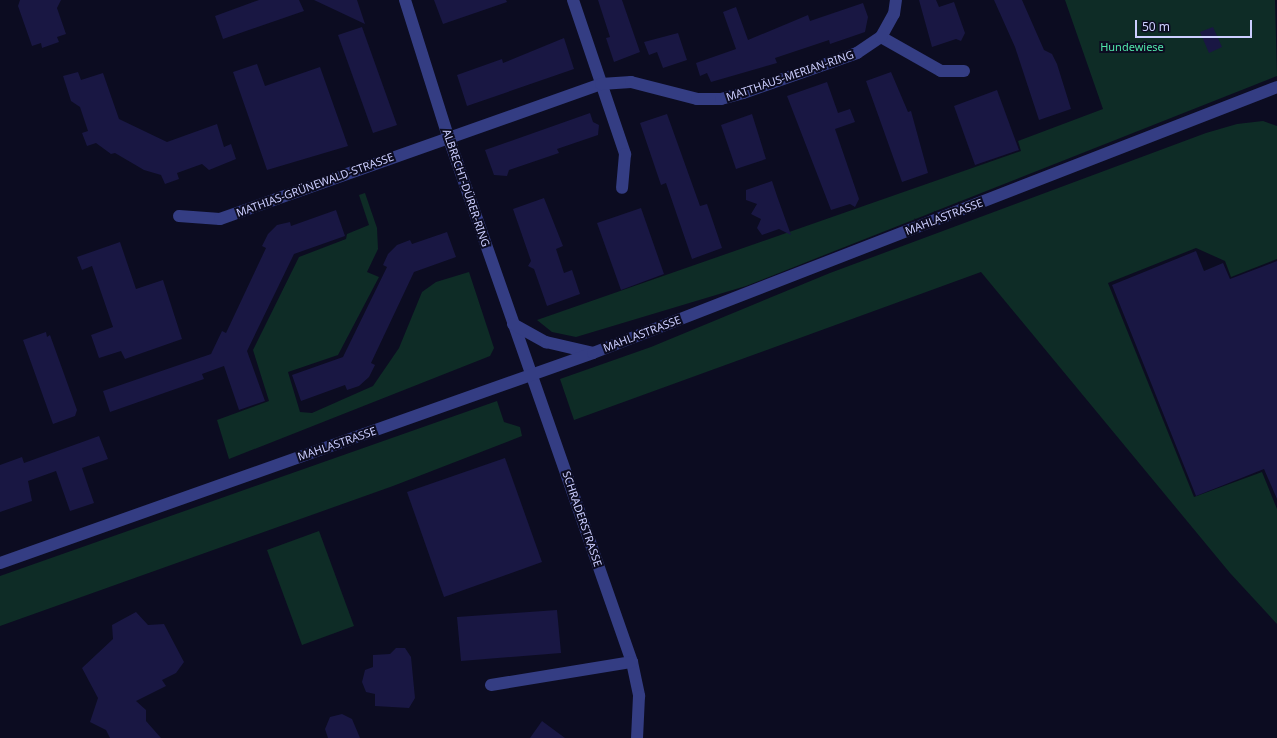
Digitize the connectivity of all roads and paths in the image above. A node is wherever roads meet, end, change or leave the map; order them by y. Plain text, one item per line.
1 (405, 0) edge
2 (573, 0) edge
3 (896, 0) edge
4 (881, 37) junction
5 (964, 71) dead end
6 (601, 84) junction
7 (1277, 87) edge
8 (448, 136) junction
9 (622, 188) dead end
10 (179, 216) dead end
11 (513, 324) junction
12 (592, 353) junction
13 (530, 375) junction
14 (0, 563) edge
15 (632, 662) junction
16 (491, 685) dead end
17 (637, 738) edge

1 - 8 street, ALBRECHT-DÜRER-RING
2 - 6 street
3 - 4 street, MATTHÄUS-MERIAN-RING
4 - 5 street
4 - 6 street, MATTHÄUS-MERIAN-RING
6 - 8 street, MATTHÄUS-MERIAN-RING
6 - 9 street
7 - 12 street, MAHLASTRASSE
8 - 10 street, MATHIAS-GRÜNEWALD-STRASSE
8 - 11 street, ALBRECHT-DÜRER-RING
11 - 12 street
11 - 13 street, ALBRECHT-DÜRER-RING
12 - 13 street, MAHLASTRASSE
13 - 14 street, MAHLASTRASSE
13 - 15 street, SCHRADERSTRASSE
15 - 16 street
15 - 17 street, SCHRADERSTRASSE

